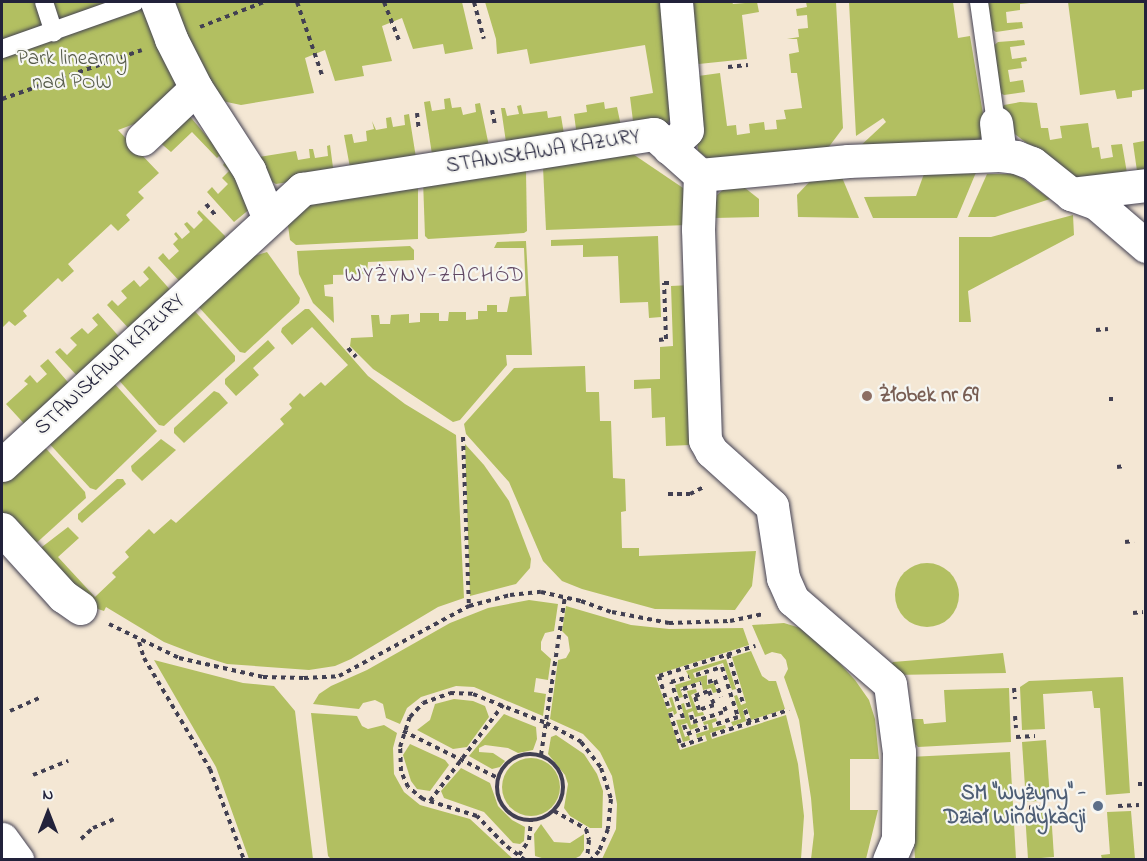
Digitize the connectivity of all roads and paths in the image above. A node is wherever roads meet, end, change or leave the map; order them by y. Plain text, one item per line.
1 (44, 2) edge
2 (135, 2) edge
3 (157, 2) edge
4 (264, 2) edge
5 (297, 2) edge
6 (384, 2) edge
7 (474, 2) edge
8 (676, 2) edge
9 (978, 2) edge
10 (54, 32) junction
11 (171, 39) junction
12 (484, 39) dead end
13 (400, 43) dead end
14 (2, 49) edge
15 (748, 65) dead end
16 (728, 67) dead end
17 (322, 75) dead end
18 (196, 88) junction
19 (2, 99) edge
20 (492, 110) dead end
21 (417, 113) dead end
22 (996, 123) joint
23 (495, 129) dead end
24 (419, 131) dead end
25 (141, 139) dead end
26 (669, 148) junction
27 (1000, 155) junction
28 (700, 176) junction
29 (1146, 185) edge
30 (1071, 194) junction
31 (206, 204) dead end
32 (217, 217) dead end
33 (269, 219) junction
34 (1146, 246) edge
35 (1108, 329) dead end
36 (1096, 330) dead end
37 (348, 348) dead end
38 (356, 357) dead end
39 (1109, 399) dead end
40 (1117, 399) dead end
41 (463, 437) dead end
42 (2, 465) edge
43 (1125, 466) dead end
44 (1117, 467) dead end
45 (668, 494) dead end
46 (690, 494) dead end
47 (2, 529) edge
48 (1134, 541) dead end
49 (1125, 542) dead end
50 (565, 597) junction
51 (793, 600) junction
52 (469, 606) junction
53 (80, 608) joint
54 (1143, 612) dead end
55 (1133, 613) dead end
56 (139, 641) junction
57 (755, 646) dead end
58 (728, 654) junction
59 (682, 669) junction
60 (709, 671) junction
61 (696, 675) dead end
62 (727, 682) junction
63 (717, 686) junction
64 (1014, 688) dead end
65 (739, 690) junction
66 (675, 693) junction
67 (701, 694) junction
68 (730, 694) junction
69 (665, 696) junction
70 (42, 697) dead end
71 (711, 697) junction
72 (687, 699) junction
73 (1015, 699) dead end
74 (678, 702) junction
75 (743, 703) dead end
76 (723, 704) dead end
77 (503, 705) junction
78 (668, 706) dead end
79 (689, 707) dead end
80 (705, 708) junction
81 (745, 710) dead end
82 (789, 710) dead end
83 (10, 711) dead end
84 (718, 713) junction
85 (691, 714) dead end
86 (1015, 716) dead end
87 (708, 717) junction
88 (699, 720) junction
89 (728, 720) junction
90 (546, 723) junction
91 (721, 723) junction
92 (750, 723) junction
93 (684, 725) dead end
94 (714, 725) dead end
95 (1016, 728) dead end
96 (730, 730) junction
97 (404, 731) junction
98 (691, 733) junction
99 (712, 735) dead end
100 (1016, 736) dead end
101 (1035, 736) dead end
102 (704, 738) dead end
103 (694, 741) junction
104 (541, 755) junction
105 (460, 760) junction
106 (68, 761) dead end
107 (33, 775) dead end
108 (498, 778) junction
109 (1138, 784) dead end
110 (1146, 784) edge
111 (430, 801) junction
112 (1139, 805) dead end
113 (1118, 806) dead end
114 (1040, 807) dead end
115 (1020, 808) dead end
116 (554, 811) junction
117 (117, 818) dead end
118 (531, 820) junction
119 (2, 838) edge
120 (81, 838) dead end
121 (519, 855) junction
122 (17, 860) edge
123 (244, 860) edge
124 (525, 860) edge
125 (589, 860) edge
126 (889, 860) edge

1 - 10 lane
2 - 10 lane
3 - 11 street
4 - 11 path
5 - 17 path
6 - 13 path
7 - 12 path
8 - 26 street
9 - 22 lane
10 - 14 lane
11 - 18 street
11 - 19 path
15 - 16 path
18 - 25 street
18 - 33 street
20 - 23 path
21 - 24 path
22 - 27 street
26 - 28 street, STANISŁAWA KAZURY
26 - 33 street, STANISŁAWA KAZURY
27 - 28 street
27 - 30 street
28 - 51 street
29 - 30 street
30 - 34 street
31 - 32 path
33 - 42 street, STANISŁAWA KAZURY
35 - 36 path
37 - 38 path
39 - 40 path
41 - 52 path
43 - 44 path
45 - 46 path
47 - 53 street
48 - 49 path
50 - 51 path
50 - 52 path
50 - 90 path
51 - 126 street
52 - 56 path
53 - 56 path
54 - 55 path
56 - 123 path
57 - 58 path
58 - 59 path
58 - 65 path
59 - 66 path
59 - 69 path
60 - 61 path
60 - 62 path
60 - 63 path
62 - 63 path
62 - 68 path
63 - 71 path
64 - 73 path
65 - 68 path
65 - 75 path
66 - 69 path
66 - 74 path
67 - 71 path
67 - 72 path
67 - 80 path
68 - 89 path
69 - 78 path
70 - 83 path
71 - 80 path
72 - 74 path
72 - 79 path
74 - 103 path
76 - 84 path
77 - 90 path
77 - 97 path
77 - 105 path
80 - 87 path
81 - 92 path
82 - 92 path
84 - 87 path
84 - 91 path
85 - 88 path
86 - 95 path
87 - 88 path
88 - 98 path
89 - 91 path
89 - 96 path
90 - 104 path
90 - 125 path
91 - 94 path
92 - 96 path
93 - 98 path
96 - 99 path
97 - 105 path
97 - 111 path
98 - 103 path
100 - 101 path
102 - 103 path
104 - 108 path
104 - 116 path
105 - 108 path
105 - 111 path
106 - 107 path
108 - 118 path
109 - 110 path
111 - 121 path
112 - 113 path
114 - 115 path
116 - 118 path
116 - 125 path
117 - 120 path
118 - 121 path
119 - 122 street
121 - 124 path

